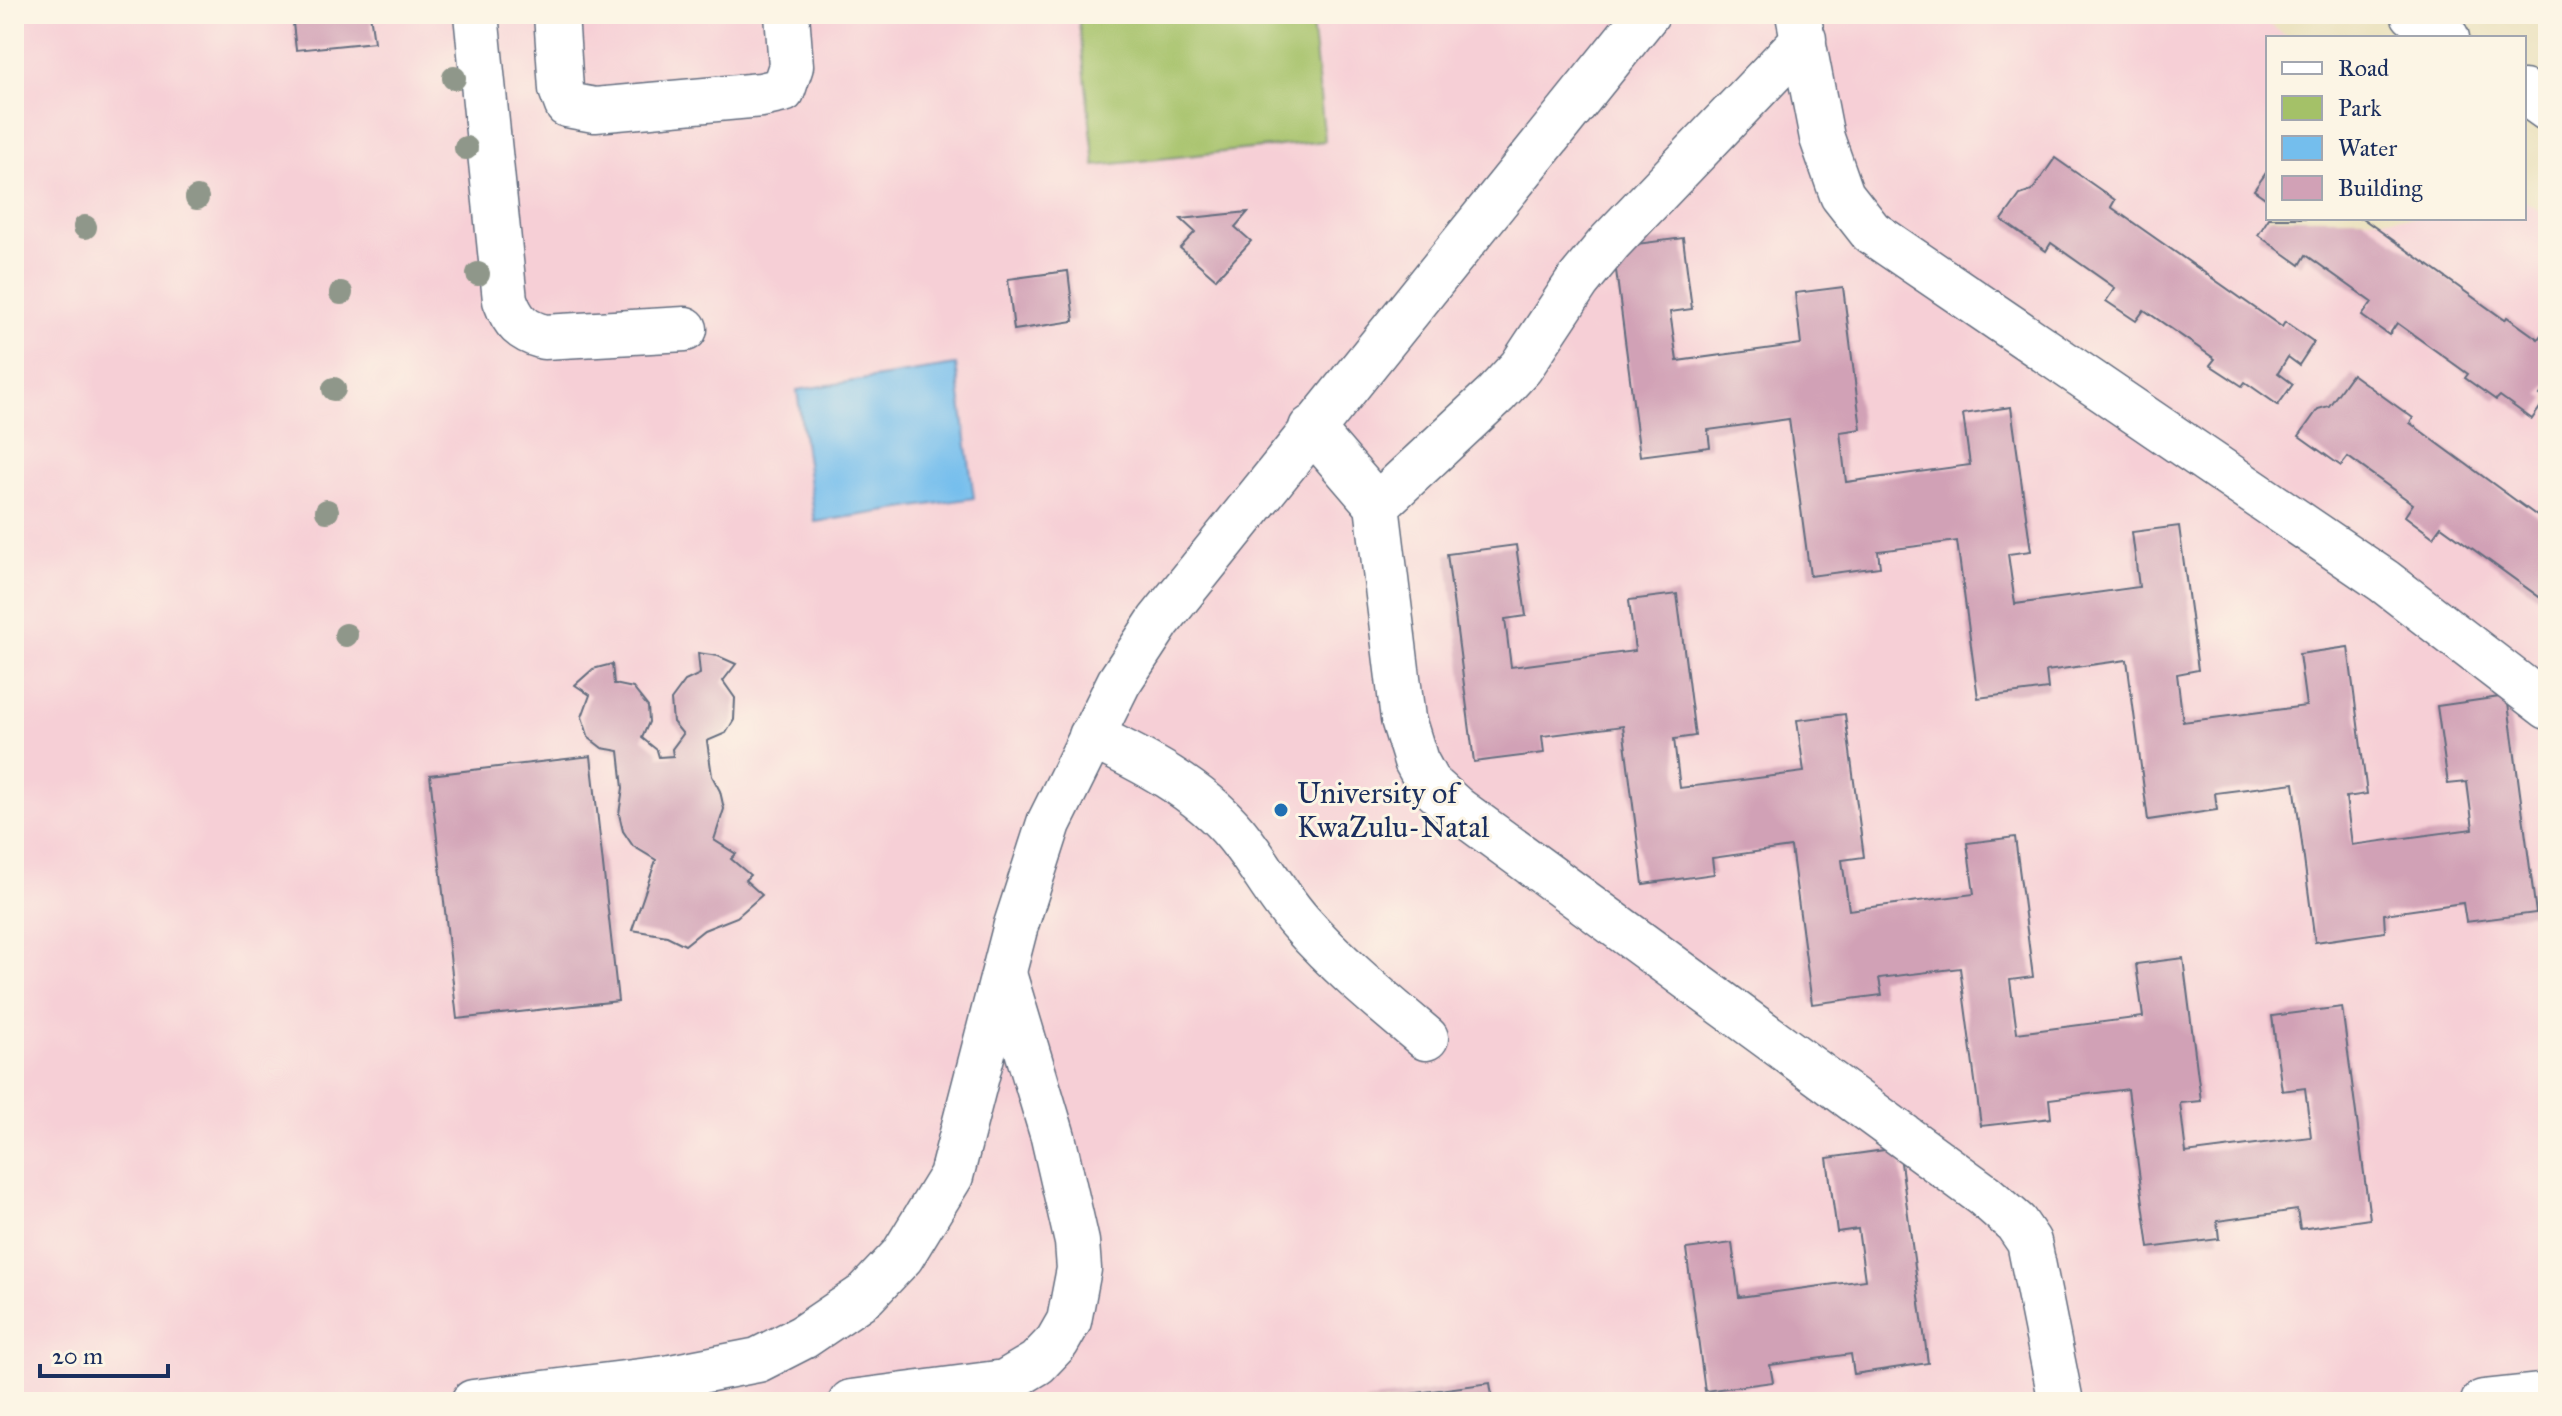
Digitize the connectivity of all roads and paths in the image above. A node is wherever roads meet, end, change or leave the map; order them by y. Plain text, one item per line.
1 (476, 14) edge
2 (556, 14) edge
3 (787, 14) edge
4 (1647, 14) edge
5 (2413, 14) edge
6 (1801, 26) edge
7 (2444, 36) edge
8 (2526, 93) edge
9 (2548, 109) edge
10 (685, 329) dead end
11 (1311, 428) junction
12 (1377, 505) junction
13 (2548, 707) edge
14 (1091, 736) junction
15 (1004, 975) junction
16 (1426, 1038) dead end
17 (2548, 1395) edge
18 (473, 1402) edge
19 (851, 1402) edge
20 (2061, 1402) edge
21 (2483, 1402) edge

1 - 10 street
2 - 3 street
4 - 11 street
5 - 7 street
6 - 12 street
6 - 13 street
8 - 9 street
11 - 12 street
11 - 14 street
12 - 20 street
14 - 15 street
14 - 16 street
15 - 18 street
15 - 19 street
17 - 21 street

